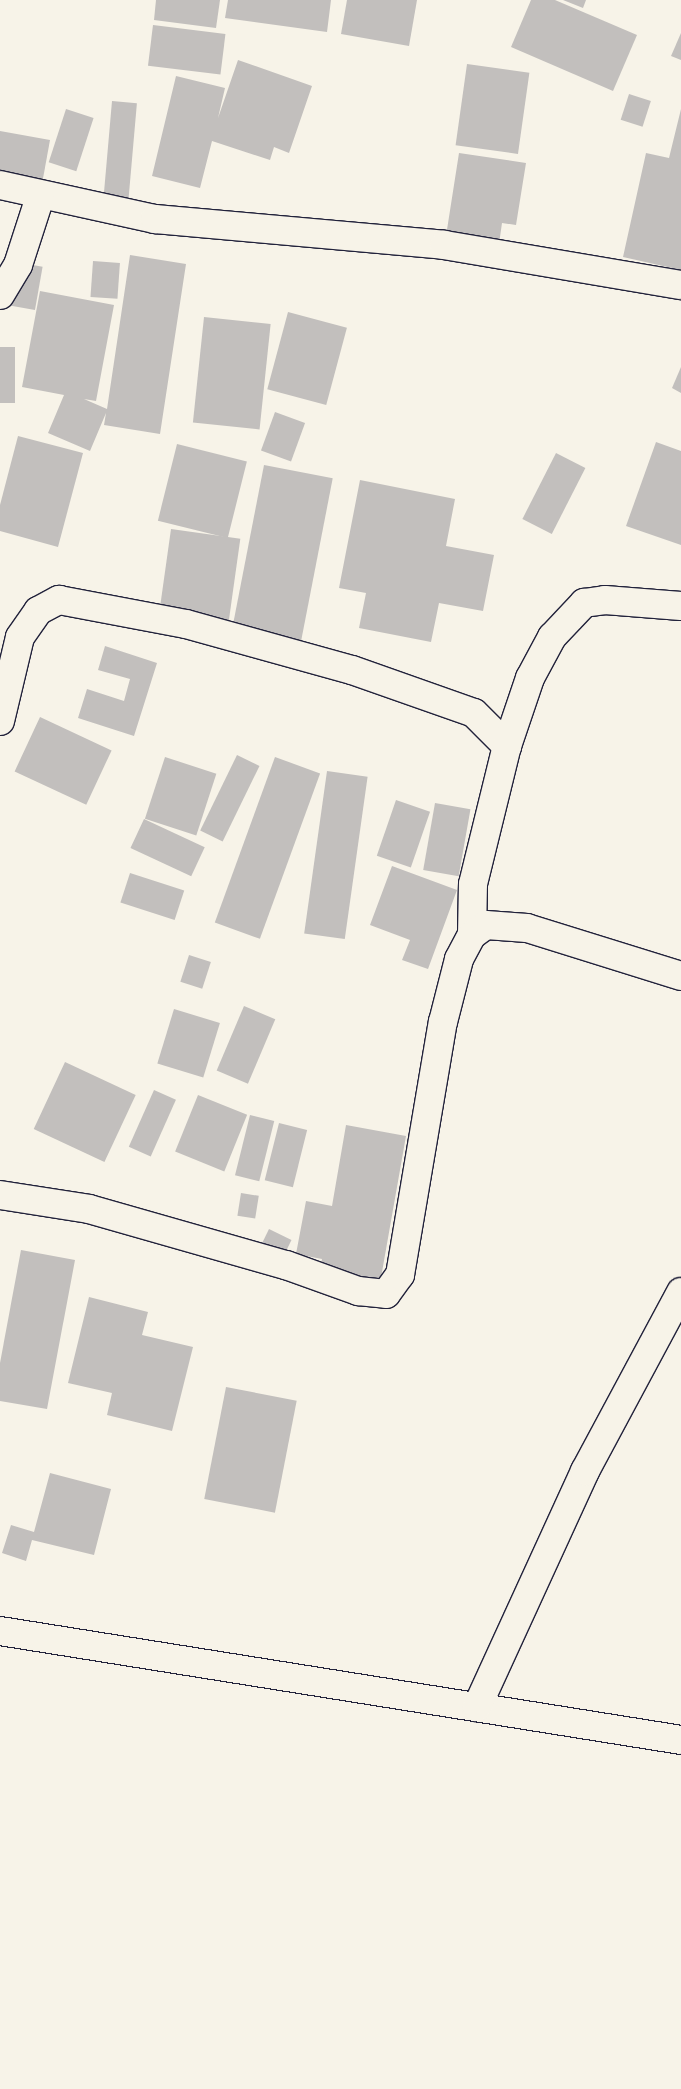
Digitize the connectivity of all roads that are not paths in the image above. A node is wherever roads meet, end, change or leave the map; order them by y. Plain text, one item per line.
1 (0, 185) edge
2 (40, 197) junction
3 (681, 285) edge
4 (0, 295) edge
5 (681, 606) edge
6 (523, 699) junction
7 (474, 713) junction
8 (0, 721) edge
9 (507, 746) junction
10 (472, 935) junction
11 (681, 976) edge
12 (0, 1195) edge
13 (681, 1292) edge
14 (0, 1631) edge
15 (477, 1707) junction
16 (681, 1740) edge

1 - 2 street
2 - 3 street
2 - 4 street
5 - 6 street
6 - 7 street
6 - 9 street
7 - 8 street
7 - 9 street
9 - 10 street
10 - 11 street
10 - 12 street
13 - 15 street
14 - 15 street
15 - 16 street

